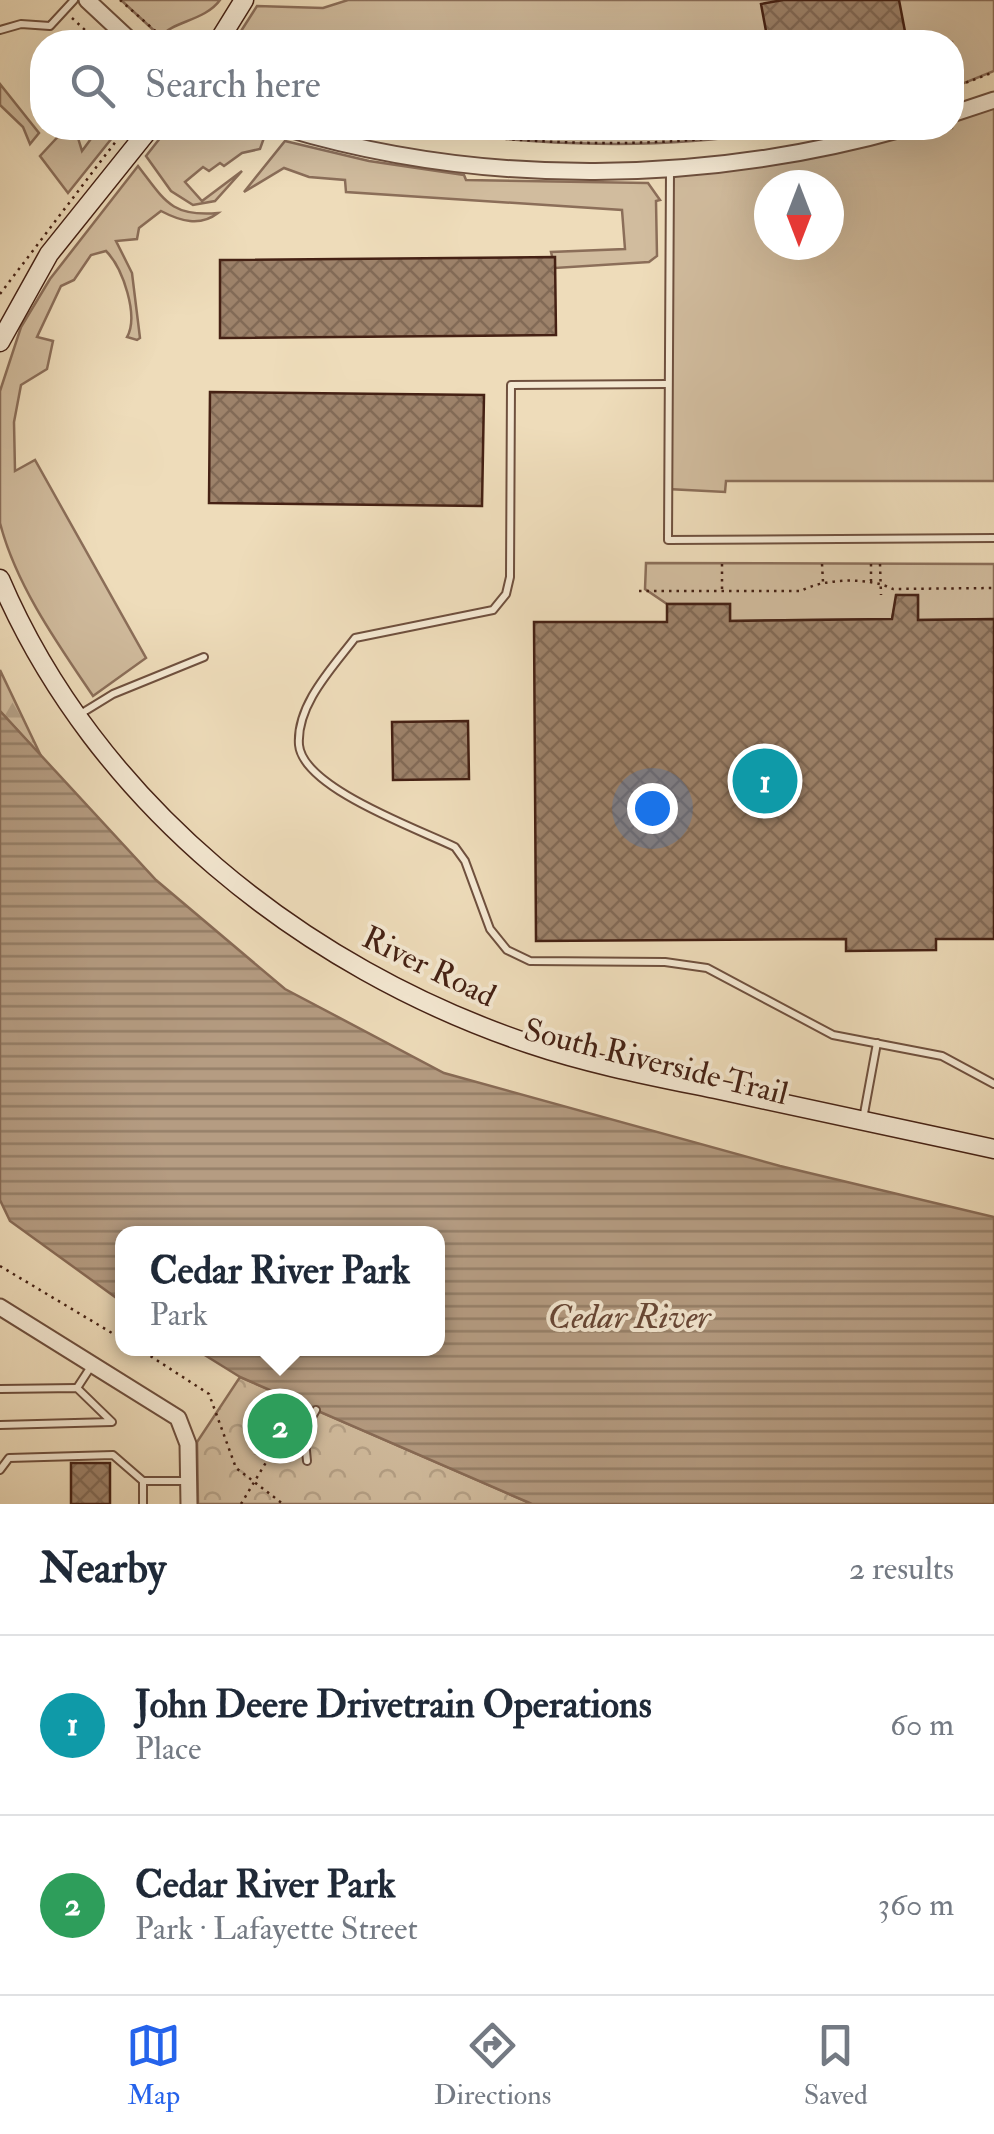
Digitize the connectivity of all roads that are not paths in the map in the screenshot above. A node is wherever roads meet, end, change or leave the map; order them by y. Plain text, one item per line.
1 (74, 0) edge
2 (87, 0) edge
3 (244, 0) edge
4 (0, 30) edge
5 (119, 30) edge
6 (225, 30) edge
7 (994, 100) edge
8 (964, 110) edge
9 (140, 140) edge
10 (340, 140) edge
11 (857, 140) edge
12 (670, 168) junction
13 (0, 342) edge
14 (668, 384) junction
15 (994, 538) edge
16 (0, 580) edge
17 (204, 657) dead end
18 (76, 716) junction
19 (877, 1043) junction
20 (994, 1084) edge
21 (862, 1121) junction
22 (994, 1149) edge
23 (0, 1307) edge
24 (93, 1364) junction
25 (77, 1388) junction
26 (0, 1389) edge
27 (316, 1410) dead end
28 (0, 1424) edge
29 (307, 1461) dead end
30 (0, 1470) edge
31 (143, 1481) junction
32 (188, 1481) junction
33 (144, 1504) edge
34 (189, 1504) edge

1 - 4 lane
2 - 5 street
3 - 6 main road
7 - 8 street
9 - 13 main road
10 - 12 street
11 - 12 street
12 - 14 lane
14 - 15 lane
14 - 19 lane
16 - 18 main road, River Road
17 - 18 lane
18 - 21 main road, River Road
19 - 20 lane
19 - 21 lane
21 - 22 main road, River Road
23 - 24 street
24 - 25 lane
24 - 32 street
25 - 26 lane
25 - 28 lane
27 - 29 lane
30 - 31 lane
31 - 32 lane
31 - 33 lane
32 - 34 street

